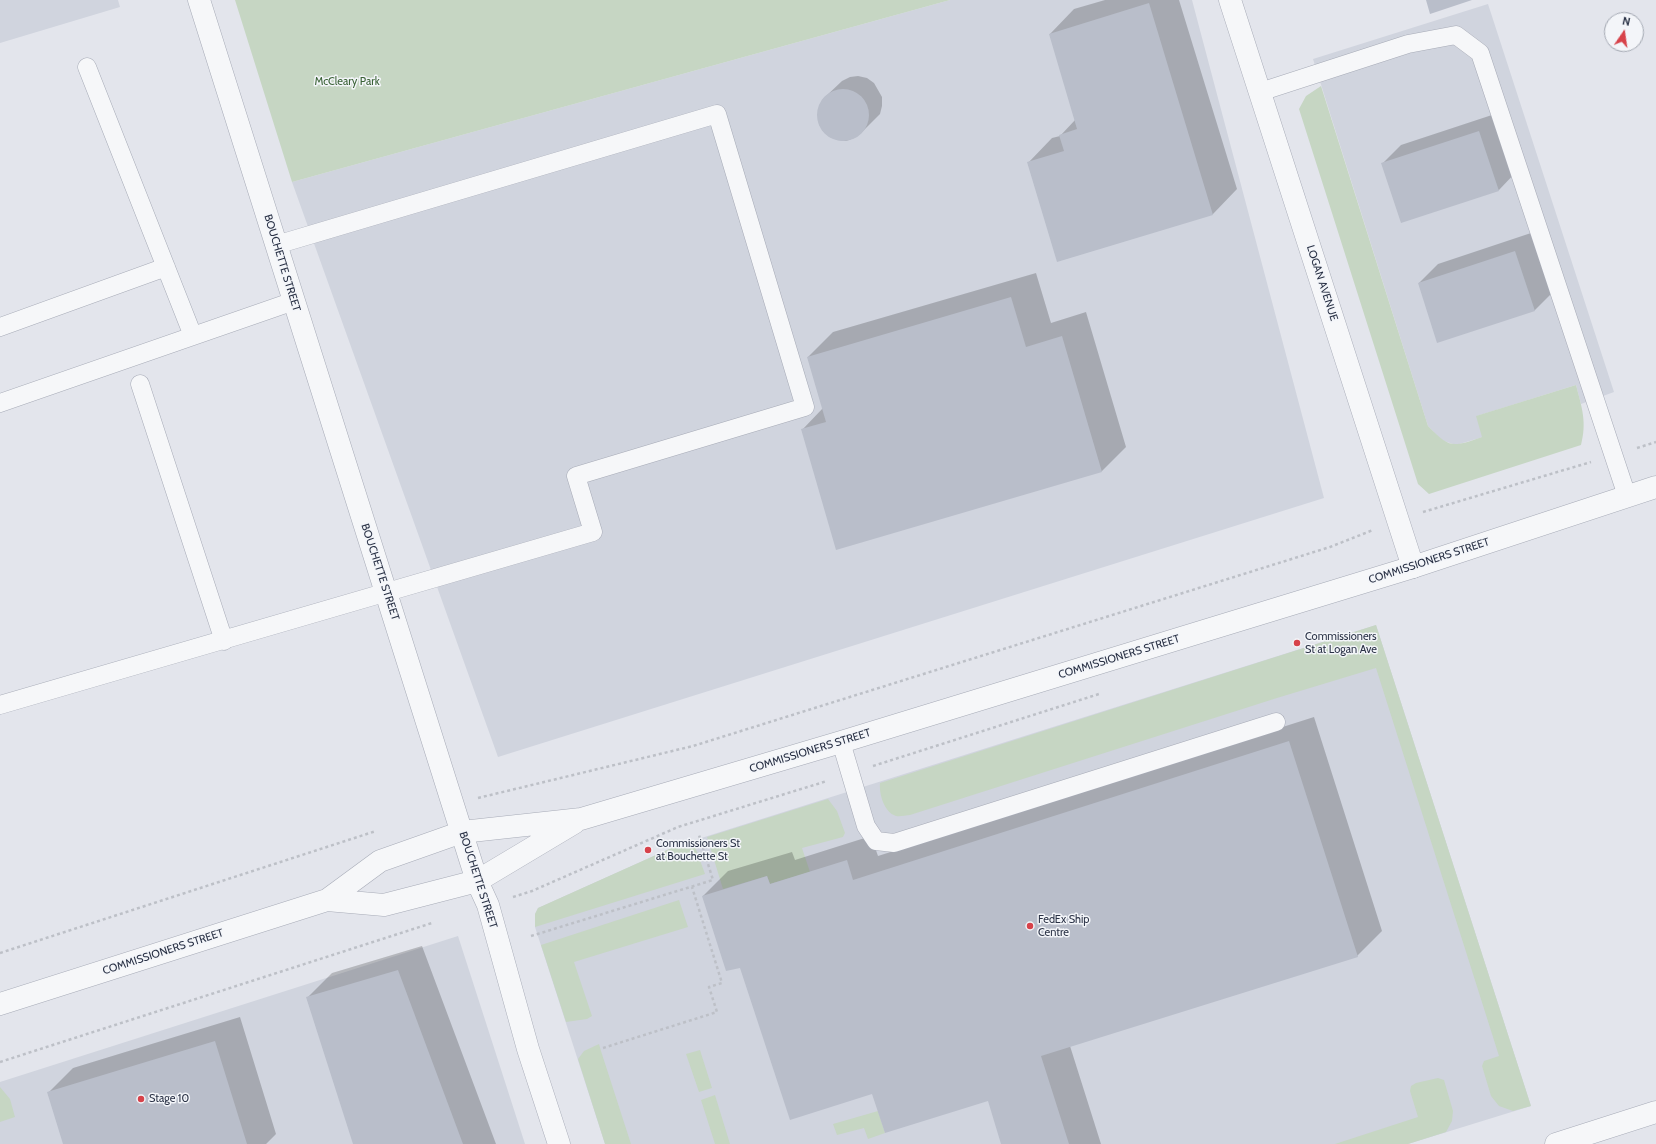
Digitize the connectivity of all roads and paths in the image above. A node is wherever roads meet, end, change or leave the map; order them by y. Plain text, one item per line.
1 (199, 0) edge
2 (1230, 0) edge
3 (87, 67) dead end
4 (1260, 92) junction
5 (276, 245) junction
6 (166, 266) junction
7 (294, 301) junction
8 (0, 327) edge
9 (193, 336) junction
10 (140, 384) dead end
11 (0, 403) edge
12 (1656, 442) edge
13 (1613, 455) junction
14 (1656, 487) edge
15 (1627, 496) junction
16 (1398, 519) junction
17 (1414, 567) junction
18 (386, 593) junction
19 (224, 640) junction
20 (0, 705) edge
21 (1276, 722) dead end
22 (841, 742) junction
23 (454, 806) junction
24 (581, 819) junction
25 (382, 830) dead end
26 (462, 832) junction
27 (699, 835) dead end
28 (477, 881) junction
29 (692, 887) junction
30 (327, 900) junction
31 (531, 936) dead end
32 (0, 953) edge
33 (0, 1004) edge
34 (603, 1048) dead end
35 (1656, 1112) edge
36 (559, 1144) edge
37 (1556, 1144) edge

1 - 5 street, BOUCHETTE STREET
2 - 4 street, LOGAN AVENUE
3 - 6 lane
4 - 13 lane
4 - 16 street, LOGAN AVENUE
5 - 7 street, BOUCHETTE STREET
5 - 18 lane
6 - 8 lane
6 - 9 lane
7 - 9 lane
7 - 18 street, BOUCHETTE STREET
9 - 11 lane
10 - 19 lane
12 - 13 path
13 - 15 lane
13 - 16 path
14 - 15 street, COMMISSIONERS STREET
15 - 17 street, COMMISSIONERS STREET
16 - 17 street, LOGAN AVENUE
16 - 23 path
17 - 22 street, COMMISSIONERS STREET
18 - 19 lane
18 - 23 street, BOUCHETTE STREET
19 - 20 lane
21 - 22 lane
22 - 24 street, COMMISSIONERS STREET
23 - 26 street, BOUCHETTE STREET
24 - 26 street, COMMISSIONERS STREET
24 - 28 street, COMMISSIONERS STREET
25 - 32 path
26 - 28 street, BOUCHETTE STREET
26 - 30 street, COMMISSIONERS STREET
27 - 29 path
28 - 30 street, COMMISSIONERS STREET
28 - 36 street, BOUCHETTE STREET
29 - 31 path
29 - 34 path
30 - 33 street, COMMISSIONERS STREET
35 - 37 street

